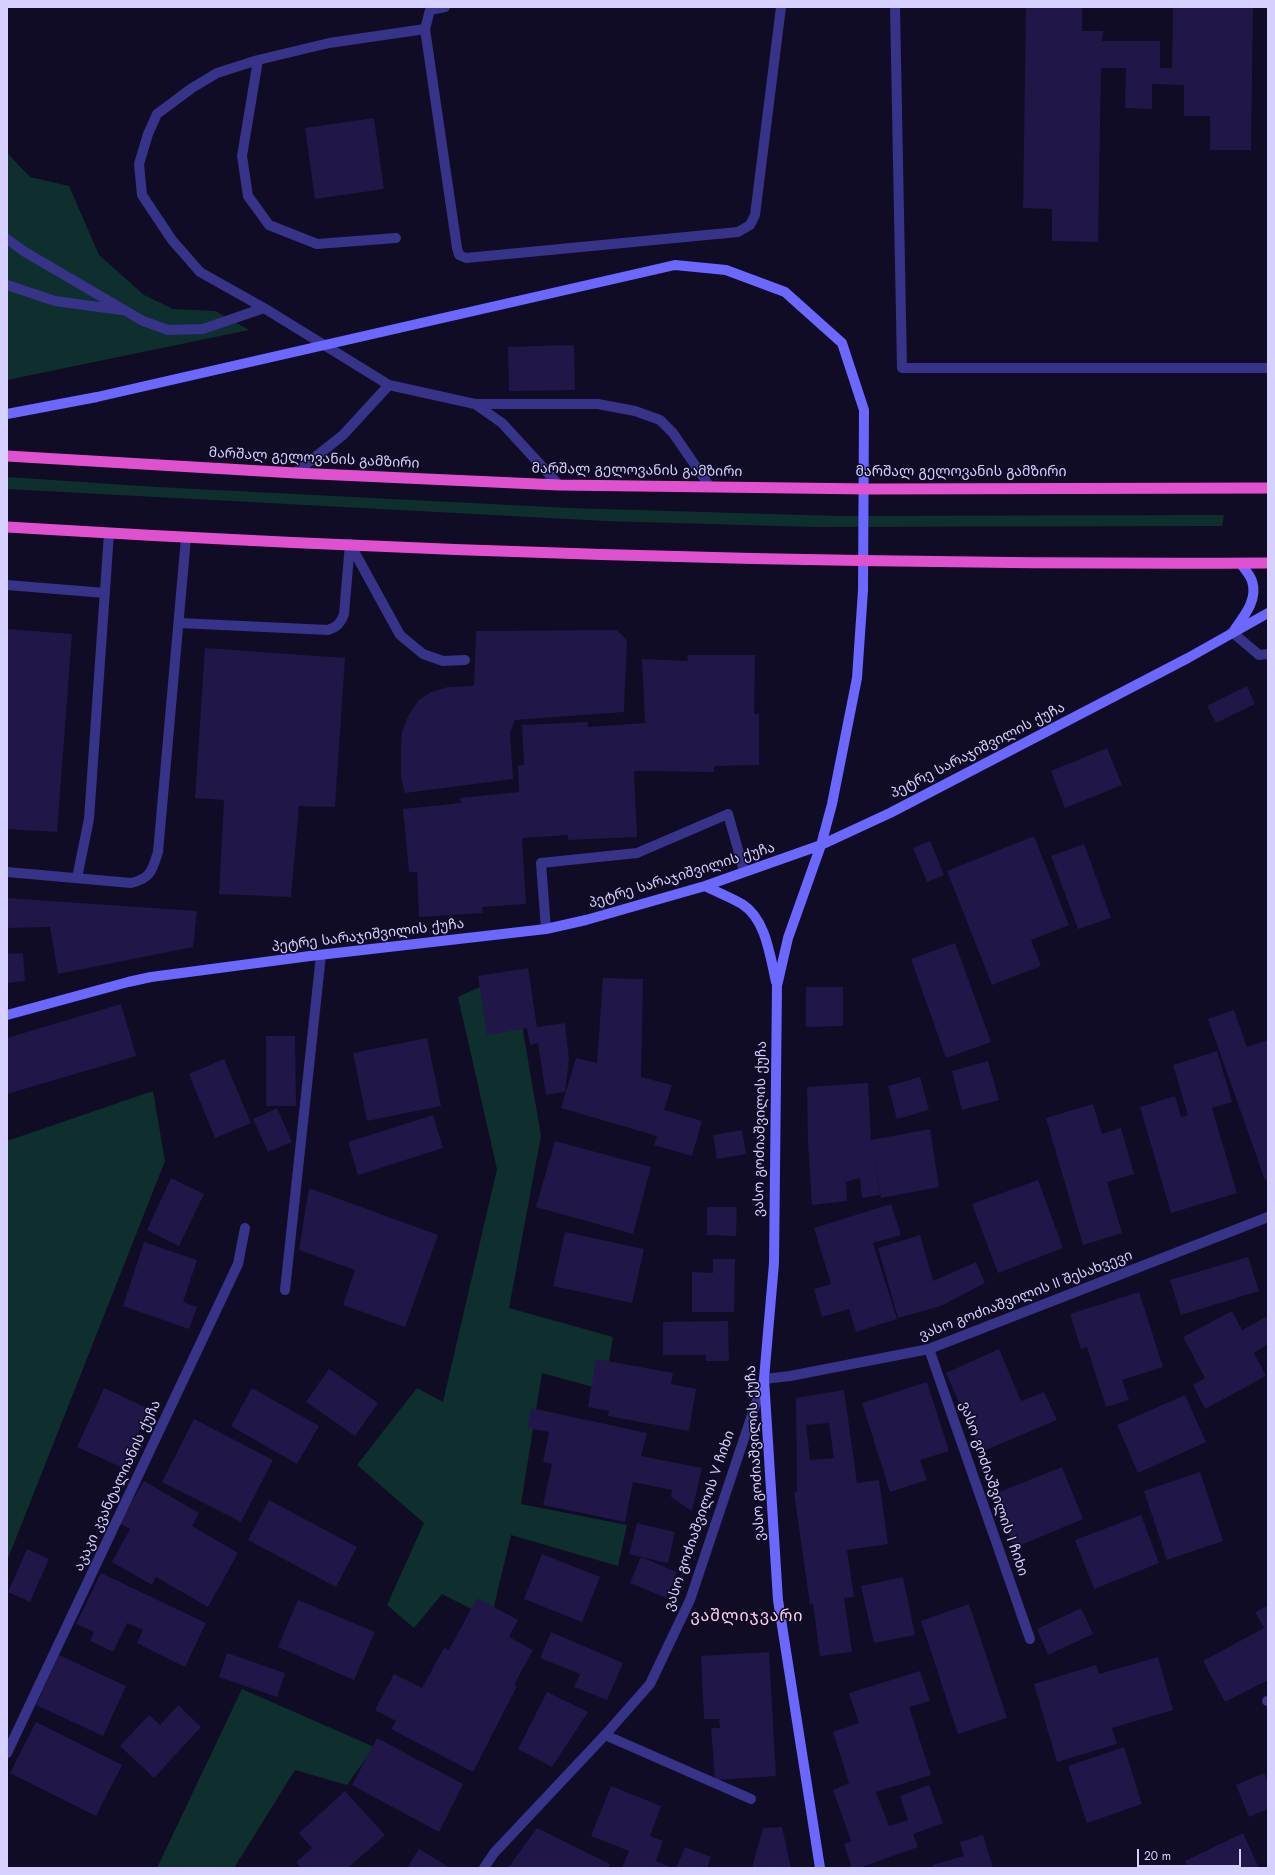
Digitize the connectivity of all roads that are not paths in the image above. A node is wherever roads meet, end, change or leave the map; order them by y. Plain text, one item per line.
1 (444, 7) edge
2 (781, 7) edge
3 (895, 7) edge
4 (425, 29) junction
5 (258, 60) junction
6 (396, 238) dead end
7 (7, 239) edge
8 (7, 285) edge
9 (264, 308) junction
10 (125, 310) junction
11 (1268, 368) edge
12 (390, 385) junction
13 (475, 404) junction
14 (7, 414) edge
15 (7, 456) edge
16 (294, 473) junction
17 (559, 485) junction
18 (710, 487) junction
19 (1268, 488) edge
20 (7, 527) edge
21 (109, 533) junction
22 (186, 538) junction
23 (350, 544) junction
24 (1240, 563) junction
25 (1268, 563) edge
26 (7, 585) edge
27 (105, 593) junction
28 (1268, 613) edge
29 (179, 623) junction
30 (1232, 632) junction
31 (1268, 654) edge
32 (465, 660) dead end
33 (821, 845) junction
34 (744, 871) junction
35 (7, 872) edge
36 (77, 878) junction
37 (705, 886) junction
38 (546, 930) junction
39 (321, 955) junction
40 (777, 986) junction
41 (7, 1015) edge
42 (1267, 1220) edge
43 (245, 1228) dead end
44 (285, 1290) dead end
45 (929, 1349) junction
46 (764, 1379) junction
47 (1030, 1639) dead end
48 (605, 1735) junction
49 (7, 1753) edge
50 (751, 1799) dead end
51 (484, 1868) edge
52 (820, 1868) edge

1 - 4 street
2 - 4 street
3 - 11 street
4 - 5 street
5 - 6 street
5 - 9 street
7 - 10 street
8 - 10 street
9 - 10 street
9 - 12 street
12 - 13 street
12 - 16 street
13 - 17 street
13 - 18 street
14 - 33 main road, ვასო გოძიაშვილის ქუჩა
15 - 16 highway, მარშალ გელოვანის გამზირი
16 - 17 highway, მარშალ გელოვანის გამზირი
17 - 18 highway, მარშალ გელოვანის გამზირი
18 - 19 highway, მარშალ გელოვანის გამზირი
20 - 21 highway
21 - 22 highway
21 - 27 street
22 - 23 highway
22 - 29 street
23 - 24 highway
23 - 29 street
23 - 32 street
24 - 25 highway
24 - 30 main road
26 - 27 street
27 - 36 street
28 - 30 main road, პეტრე სარაჯიშვილის ქუჩა
29 - 36 street
30 - 31 street
30 - 33 main road, პეტრე სარაჯიშვილის ქუჩა
33 - 34 main road, პეტრე სარაჯიშვილის ქუჩა
33 - 40 main road, ვასო გოძიაშვილის ქუჩა
34 - 37 main road, პეტრე სარაჯიშვილის ქუჩა
34 - 38 street
35 - 36 street
37 - 38 main road, პეტრე სარაჯიშვილის ქუჩა
37 - 40 main road, ვასო გოძიაშვილის ქუჩა
38 - 39 main road, პეტრე სარაჯიშვილის ქუჩა
39 - 41 main road, პეტრე სარაჯიშვილის ქუჩა
39 - 44 street
40 - 46 main road, ვასო გოძიაშვილის ქუჩა
42 - 45 street, ვასო გოძიაშვილის II შესახვევი
43 - 49 street, აკაკი კვანტალიანის ქუჩა
45 - 46 street, ვასო გოძიაშვილის II შესახვევი
45 - 47 street, ვასო გოძიაშვილის I ჩიხი
46 - 48 street, ვასო გოძიაშვილის V ჩიხი
46 - 52 main road, ვასო გოძიაშვილის ქუჩა
48 - 50 street
48 - 51 street, ვასო გოძიაშვილის V ჩიხი

